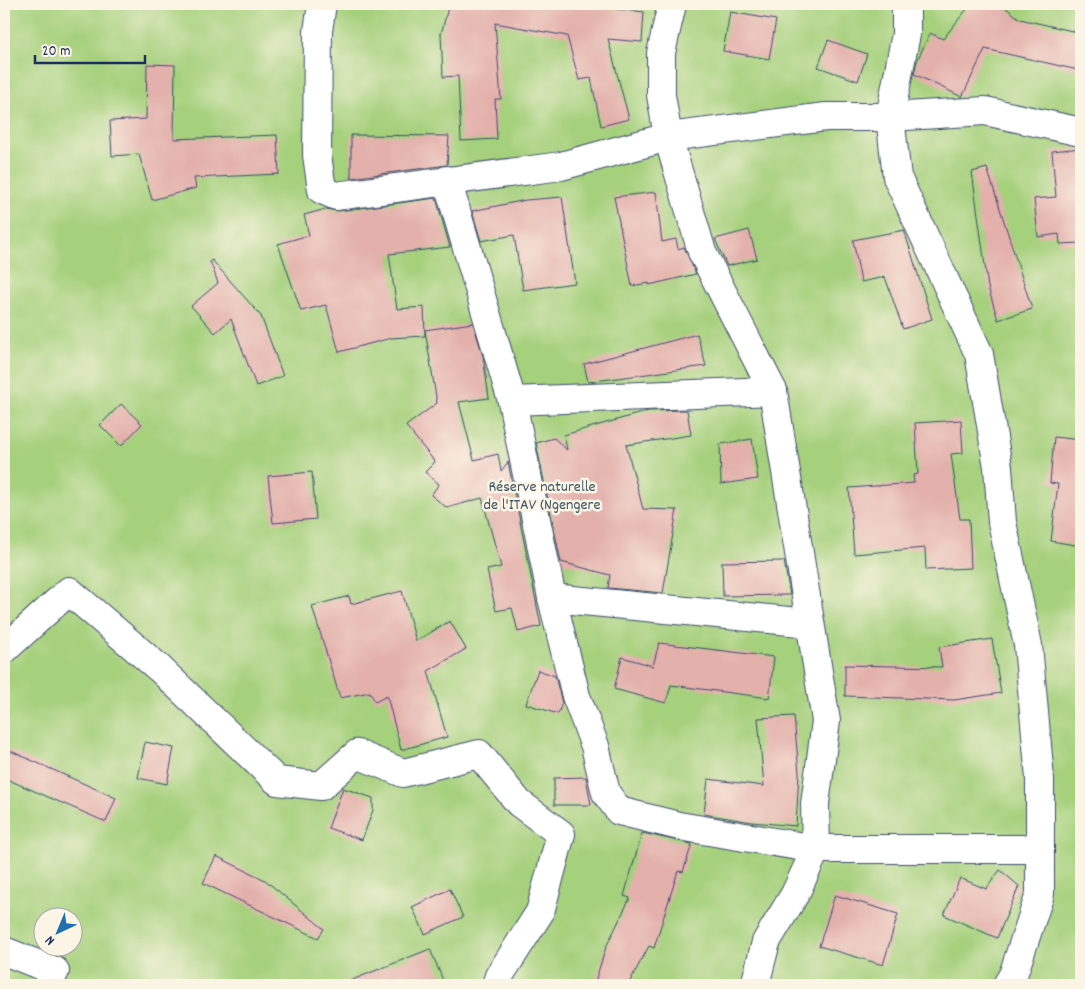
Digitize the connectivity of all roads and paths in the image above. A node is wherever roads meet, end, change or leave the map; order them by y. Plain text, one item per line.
1 (322, 4) edge
2 (672, 4) edge
3 (906, 4) edge
4 (890, 117) junction
5 (1081, 132) edge
6 (668, 136) junction
7 (447, 180) junction
8 (773, 391) junction
9 (512, 401) junction
10 (552, 598) junction
11 (810, 623) junction
12 (4, 650) edge
13 (816, 848) junction
14 (1040, 849) junction
15 (4, 951) edge
16 (48, 985) edge
17 (496, 985) edge
18 (755, 985) edge
19 (1007, 985) edge

1 - 7 street
2 - 6 street
3 - 4 street
4 - 5 street
4 - 6 street
4 - 14 street
6 - 7 street
6 - 8 street
7 - 9 street
8 - 9 street
8 - 11 street
9 - 10 street
10 - 11 street
10 - 13 street
11 - 13 street
12 - 17 street
13 - 14 street
13 - 18 street
14 - 19 street
15 - 16 street

